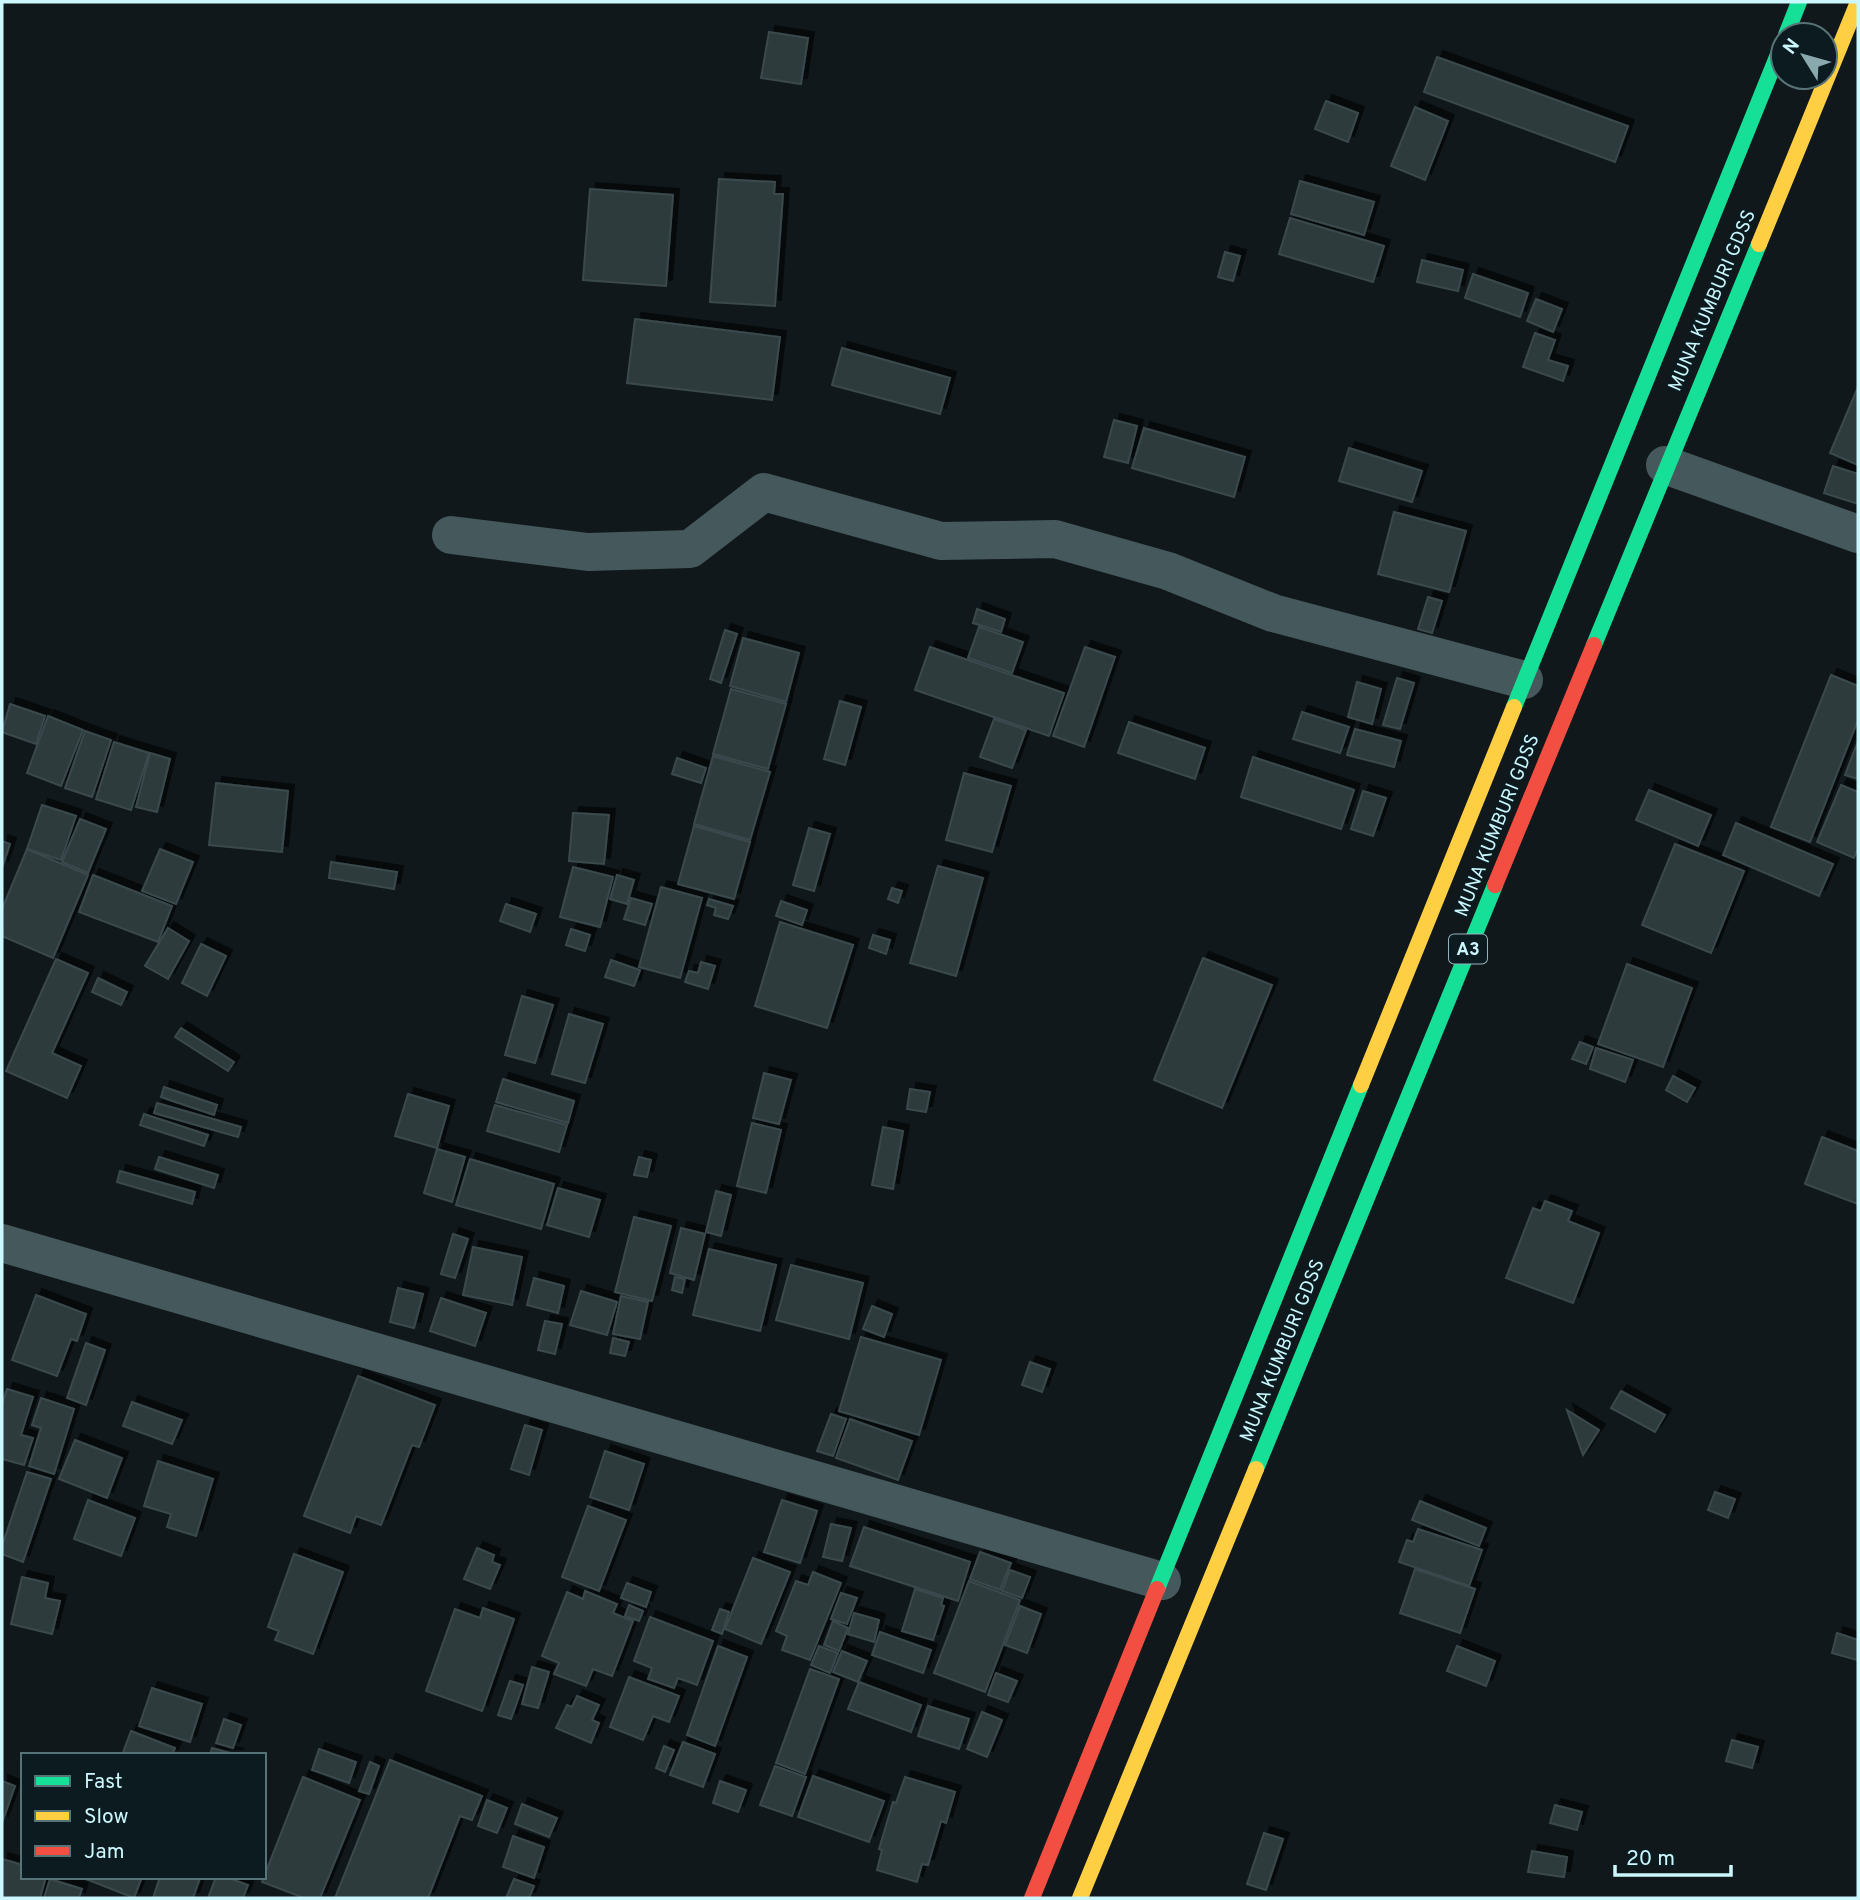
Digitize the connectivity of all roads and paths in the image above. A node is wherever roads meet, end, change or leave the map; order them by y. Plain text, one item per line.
1 (1799, 2) edge
2 (1858, 2) edge
3 (1792, 21) edge
4 (1769, 76) edge
5 (1665, 465) junction
6 (1858, 534) edge
7 (451, 535) dead end
8 (1524, 680) junction
9 (2, 1243) edge
10 (1162, 1581) junction
11 (1032, 1898) edge
12 (1080, 1898) edge

1 - 3 highway
2 - 5 highway, MUNA KUMBURI GDSS / A3
4 - 8 highway, MUNA KUMBURI GDSS / A3
5 - 6 street
5 - 12 highway, MUNA KUMBURI GDSS / A3
7 - 8 street
8 - 10 highway, MUNA KUMBURI GDSS / A3
9 - 10 street
10 - 11 highway, MUNA KUMBURI GDSS / A3

